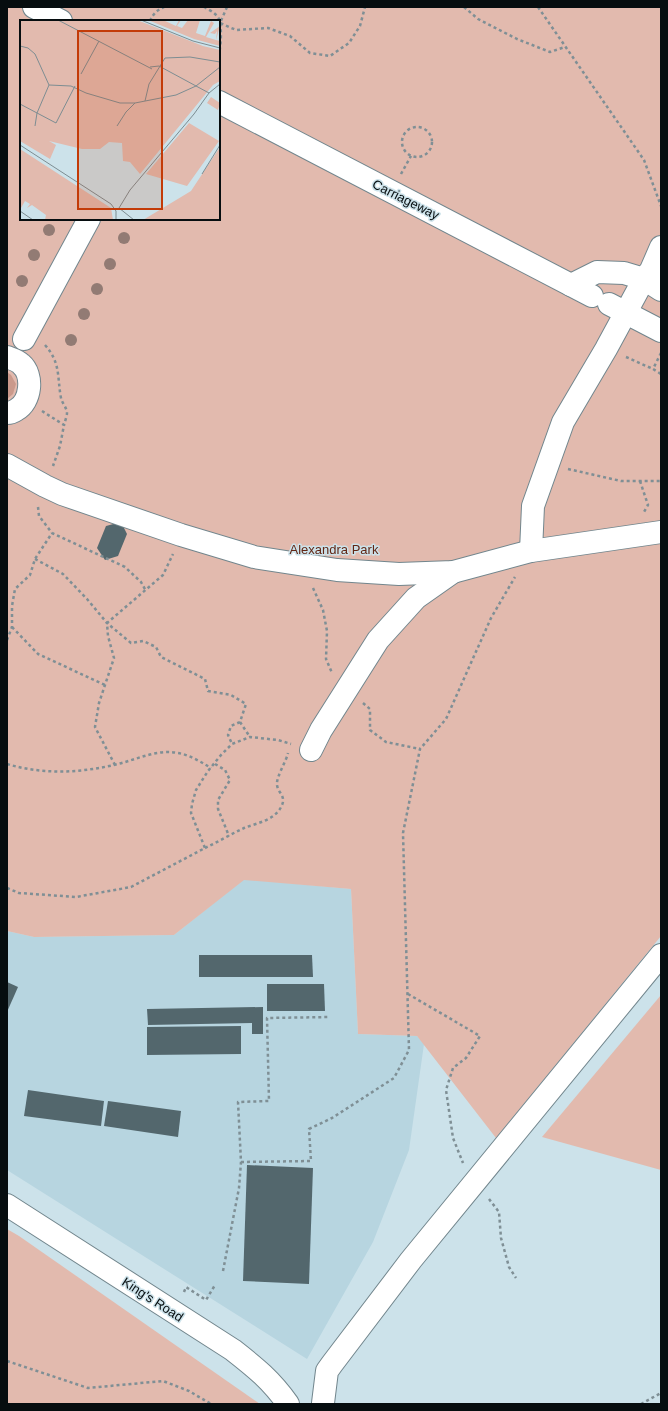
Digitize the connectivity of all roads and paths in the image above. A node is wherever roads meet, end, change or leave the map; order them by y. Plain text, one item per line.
1 (34, 7) edge
2 (164, 7) edge
3 (204, 7) edge
4 (227, 7) edge
5 (365, 7) edge
6 (464, 7) edge
7 (538, 7) edge
8 (59, 20) edge
9 (150, 20) edge
10 (219, 20) edge
11 (220, 23) edge
12 (220, 46) edge
13 (565, 47) junction
14 (220, 103) edge
15 (411, 156) junction
16 (403, 172) dead end
17 (661, 206) edge
18 (88, 220) edge
19 (661, 247) edge
20 (652, 284) edge
21 (571, 285) junction
22 (609, 304) junction
23 (661, 331) edge
24 (19, 347) edge
25 (606, 349) junction
26 (661, 353) edge
27 (653, 368) junction
28 (661, 374) edge
29 (25, 400) junction
30 (7, 413) edge
31 (64, 425) junction
32 (548, 464) junction
33 (7, 465) edge
34 (640, 481) junction
35 (661, 481) edge
36 (45, 486) junction
37 (661, 532) edge
38 (52, 533) junction
39 (181, 535) junction
40 (634, 536) junction
41 (531, 551) junction
42 (35, 559) junction
43 (314, 566) junction
44 (453, 572) junction
45 (146, 590) junction
46 (108, 623) junction
47 (12, 627) junction
48 (7, 640) edge
49 (105, 685) junction
50 (347, 689) junction
51 (240, 722) junction
52 (250, 737) junction
53 (232, 744) junction
54 (301, 747) junction
55 (420, 749) junction
56 (7, 764) edge
57 (215, 764) junction
58 (115, 765) junction
59 (211, 768) junction
60 (229, 836) junction
61 (205, 848) junction
62 (7, 888) edge
63 (661, 955) edge
64 (408, 994) junction
65 (330, 1017) dead end
66 (241, 1162) junction
67 (465, 1167) dead end
68 (485, 1194) dead end
69 (7, 1205) edge
70 (223, 1271) dead end
71 (516, 1278) dead end
72 (215, 1286) dead end
73 (180, 1298) dead end
74 (7, 1362) edge
75 (661, 1393) edge
76 (211, 1404) edge
77 (288, 1404) edge
78 (323, 1404) edge
79 (641, 1404) edge

1 - 8 street
2 - 9 path
3 - 10 path
4 - 11 path
5 - 11 path
6 - 13 path
7 - 13 path
11 - 12 path
13 - 17 path
14 - 21 street, Carriageway
15 - 15 path
15 - 16 path
18 - 24 street
19 - 20 street
20 - 21 street
20 - 22 street
21 - 22 street, Carriageway
22 - 23 street, Carriageway
22 - 25 street
24 - 29 street
24 - 31 path
25 - 27 path
25 - 32 street
26 - 27 path
27 - 28 path
29 - 30 street
29 - 31 path
31 - 36 path
32 - 34 path
32 - 41 street
33 - 36 street
34 - 35 path
34 - 40 path
36 - 38 path
36 - 39 street
37 - 40 street
38 - 42 path
38 - 45 path
39 - 43 street
39 - 45 path
40 - 41 street
41 - 44 street
41 - 55 path
42 - 46 path
42 - 47 path
43 - 44 street
43 - 50 path
44 - 50 street
45 - 46 path
46 - 49 path
46 - 51 path
47 - 48 path
47 - 49 path
49 - 58 path
50 - 54 street
50 - 55 path
51 - 52 path
51 - 53 path
52 - 53 path
52 - 54 path
53 - 57 path
54 - 60 path
55 - 64 path
56 - 58 path
57 - 59 path
57 - 60 path
58 - 59 path
59 - 61 path
60 - 61 path
61 - 62 path
63 - 78 street
64 - 66 path
64 - 67 path
65 - 66 path
66 - 70 path
68 - 71 path
69 - 77 street, King's Road
72 - 73 path
74 - 76 path
75 - 79 path

